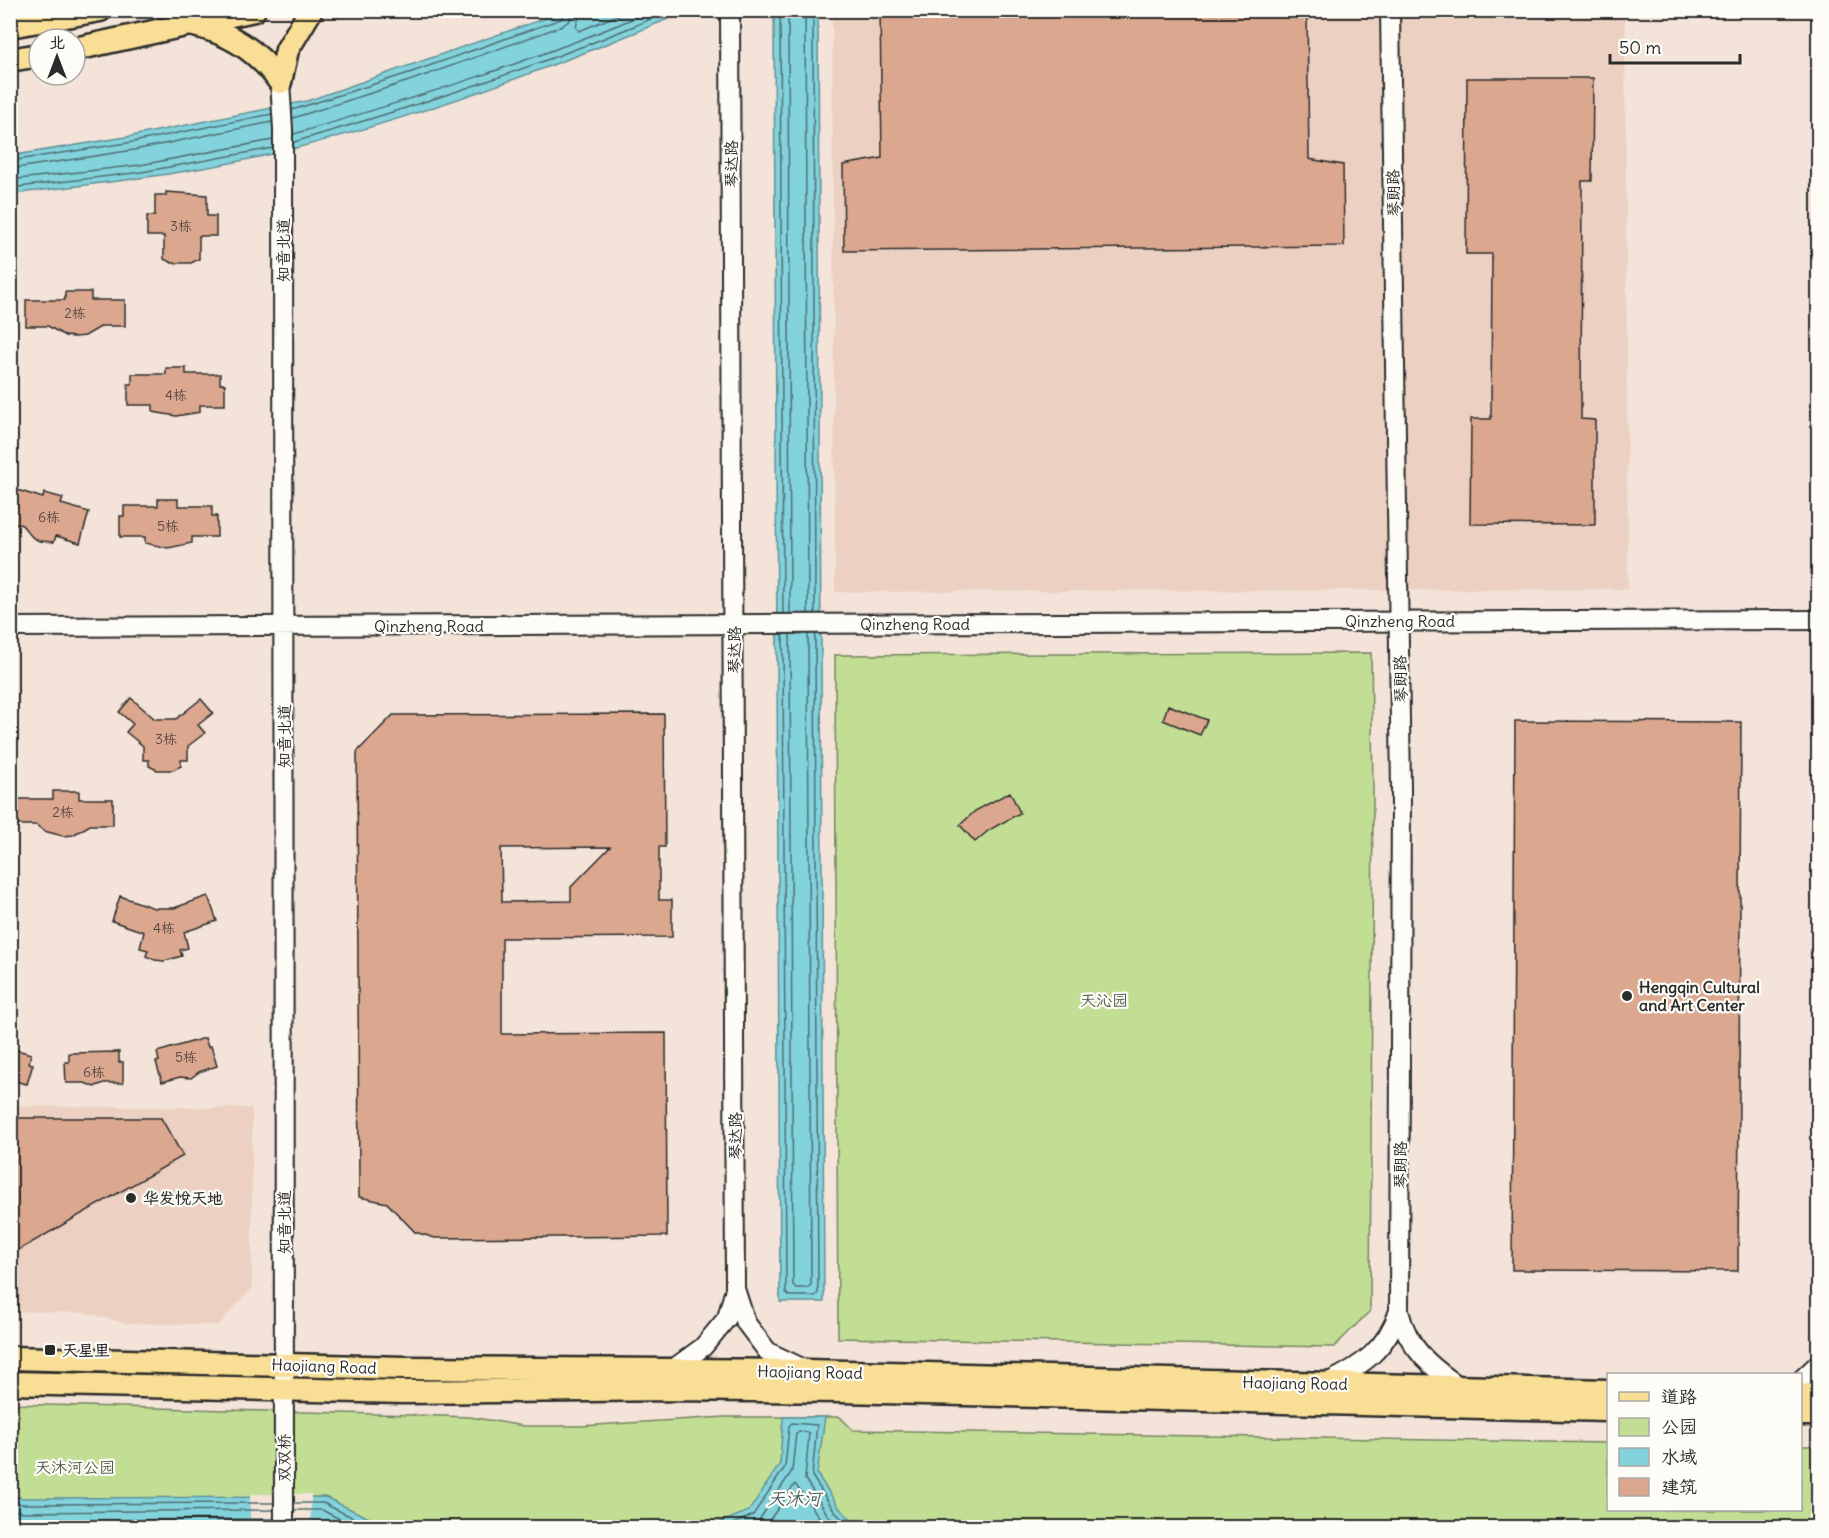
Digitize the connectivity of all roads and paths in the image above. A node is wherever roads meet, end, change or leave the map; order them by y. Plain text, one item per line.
1 (100, 10) edge
2 (254, 10) edge
3 (311, 10) edge
4 (730, 10) edge
5 (1390, 10) edge
6 (193, 25) junction
7 (10, 26) edge
8 (87, 47) edge
9 (27, 57) edge
10 (10, 60) edge
11 (280, 82) junction
12 (1818, 620) edge
13 (1399, 621) junction
14 (734, 624) junction
15 (284, 626) junction
16 (10, 627) edge
17 (735, 1289) junction
18 (1399, 1311) junction
19 (10, 1358) edge
20 (1818, 1364) edge
21 (284, 1365) junction
22 (673, 1369) junction
23 (807, 1371) junction
24 (1802, 1379) edge
25 (10, 1383) edge
26 (1326, 1384) junction
27 (1460, 1387) junction
28 (284, 1389) junction
29 (1607, 1391) edge
30 (1802, 1395) edge
31 (1818, 1396) edge
32 (1607, 1410) edge
33 (1802, 1414) edge
34 (1818, 1414) edge
35 (285, 1527) edge

1 - 7 main road
2 - 6 main road
3 - 11 main road
4 - 14 street, 琴达路
5 - 13 street, 琴朗路
6 - 8 main road
6 - 11 main road
9 - 10 main road
11 - 15 street, 知音北道
12 - 13 street, Qinzheng Road
13 - 14 street, Qinzheng Road
13 - 18 street, 琴朗路
14 - 15 street, Qinzheng Road
14 - 17 street, 琴达路
15 - 16 street, Qinzheng Road
15 - 21 street, 知音北道
17 - 22 street
17 - 23 street
18 - 26 street
18 - 27 street
19 - 21 main road, Haojiang Road
20 - 24 street
21 - 22 main road, Haojiang Road
21 - 28 street, 知音北道
22 - 23 main road, Haojiang Road
23 - 26 main road, Haojiang Road
25 - 28 main road, Haojiang Road
26 - 27 main road, Haojiang Road
27 - 29 main road, Haojiang Road
28 - 32 main road, Haojiang Road
28 - 35 street, 双双桥
30 - 31 main road
33 - 34 main road

